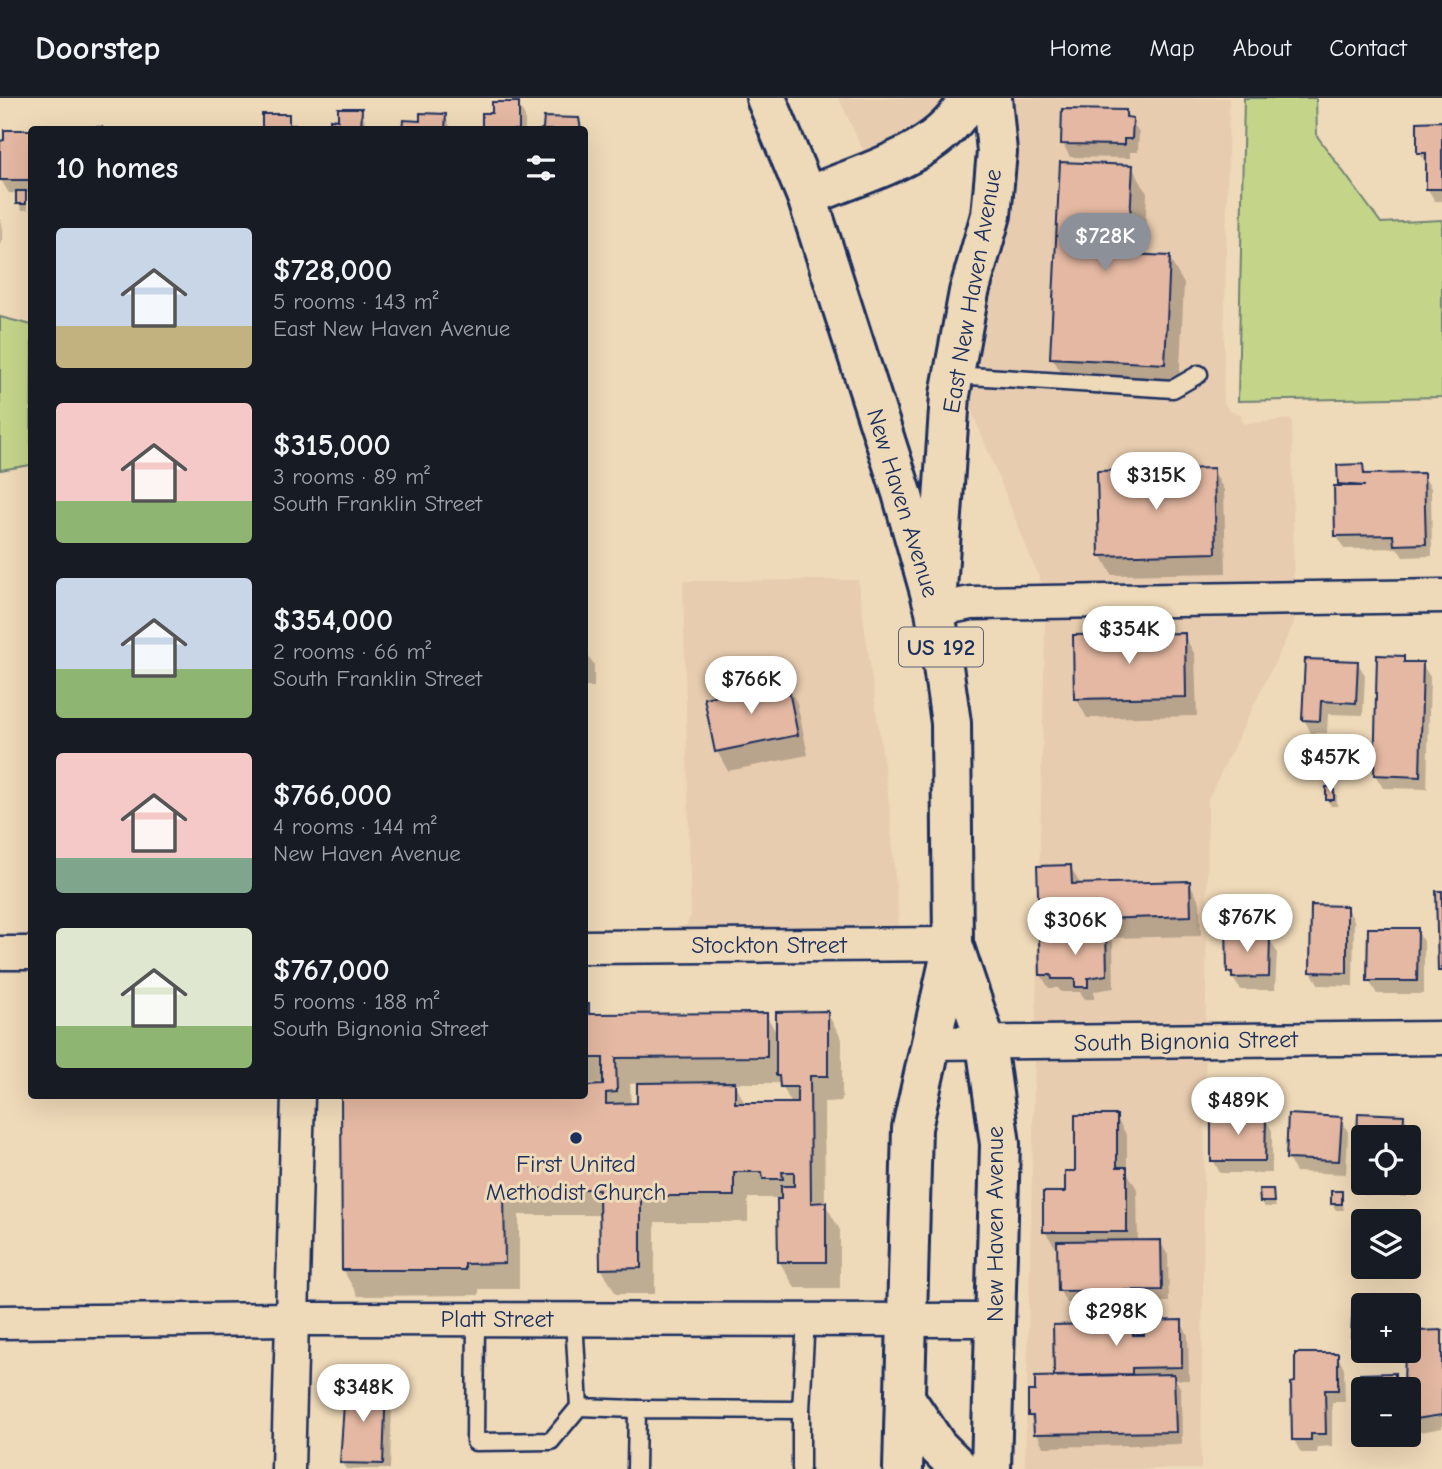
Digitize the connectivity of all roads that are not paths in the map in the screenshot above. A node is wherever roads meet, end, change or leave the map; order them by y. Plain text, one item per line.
1 (766, 98) edge
2 (969, 98) edge
3 (992, 98) edge
4 (807, 197) junction
5 (1199, 374) dead end
6 (954, 375) junction
7 (1442, 596) edge
8 (936, 610) junction
9 (953, 944) junction
10 (588, 947) edge
11 (0, 953) edge
12 (28, 953) edge
13 (1442, 1038) edge
14 (930, 1043) junction
15 (986, 1043) junction
16 (298, 1099) edge
17 (292, 1319) junction
18 (476, 1319) junction
19 (574, 1319) junction
20 (806, 1319) junction
21 (907, 1319) junction
22 (995, 1320) junction
23 (0, 1322) edge
24 (905, 1398) junction
25 (579, 1407) junction
26 (637, 1409) junction
27 (801, 1410) junction
28 (288, 1469) edge
29 (636, 1469) edge
30 (801, 1469) edge
31 (903, 1469) edge
32 (960, 1469) edge
33 (991, 1469) edge

1 - 4 main road, US 192
2 - 4 main road
3 - 6 main road, East New Haven Avenue
4 - 8 main road, New Haven Avenue / US 192
5 - 6 lane
6 - 8 main road, East New Haven Avenue
7 - 8 street
8 - 9 main road, New Haven Avenue / US 192
9 - 10 street, Stockton Street
9 - 14 main road, New Haven Avenue / US 192
9 - 15 main road, New Haven Avenue / US 192
11 - 12 street
13 - 15 street, South Bignonia Street
14 - 15 street, South Bignonia Street
14 - 21 main road, New Haven Avenue / US 192
15 - 22 main road, New Haven Avenue / US 192
16 - 17 street
17 - 18 street, Platt Street
17 - 23 street, Platt Street
17 - 28 street
18 - 19 street, Platt Street
18 - 25 lane
19 - 20 street, Platt Street
19 - 25 lane
20 - 21 street, Platt Street
20 - 27 lane
21 - 22 street, Platt Street
21 - 24 main road, New Haven Avenue / US 192
22 - 33 main road, New Haven Avenue / US 192
24 - 31 main road, New Haven Avenue / US 192
24 - 32 main road
25 - 26 lane
26 - 27 lane
26 - 29 lane
27 - 30 lane

